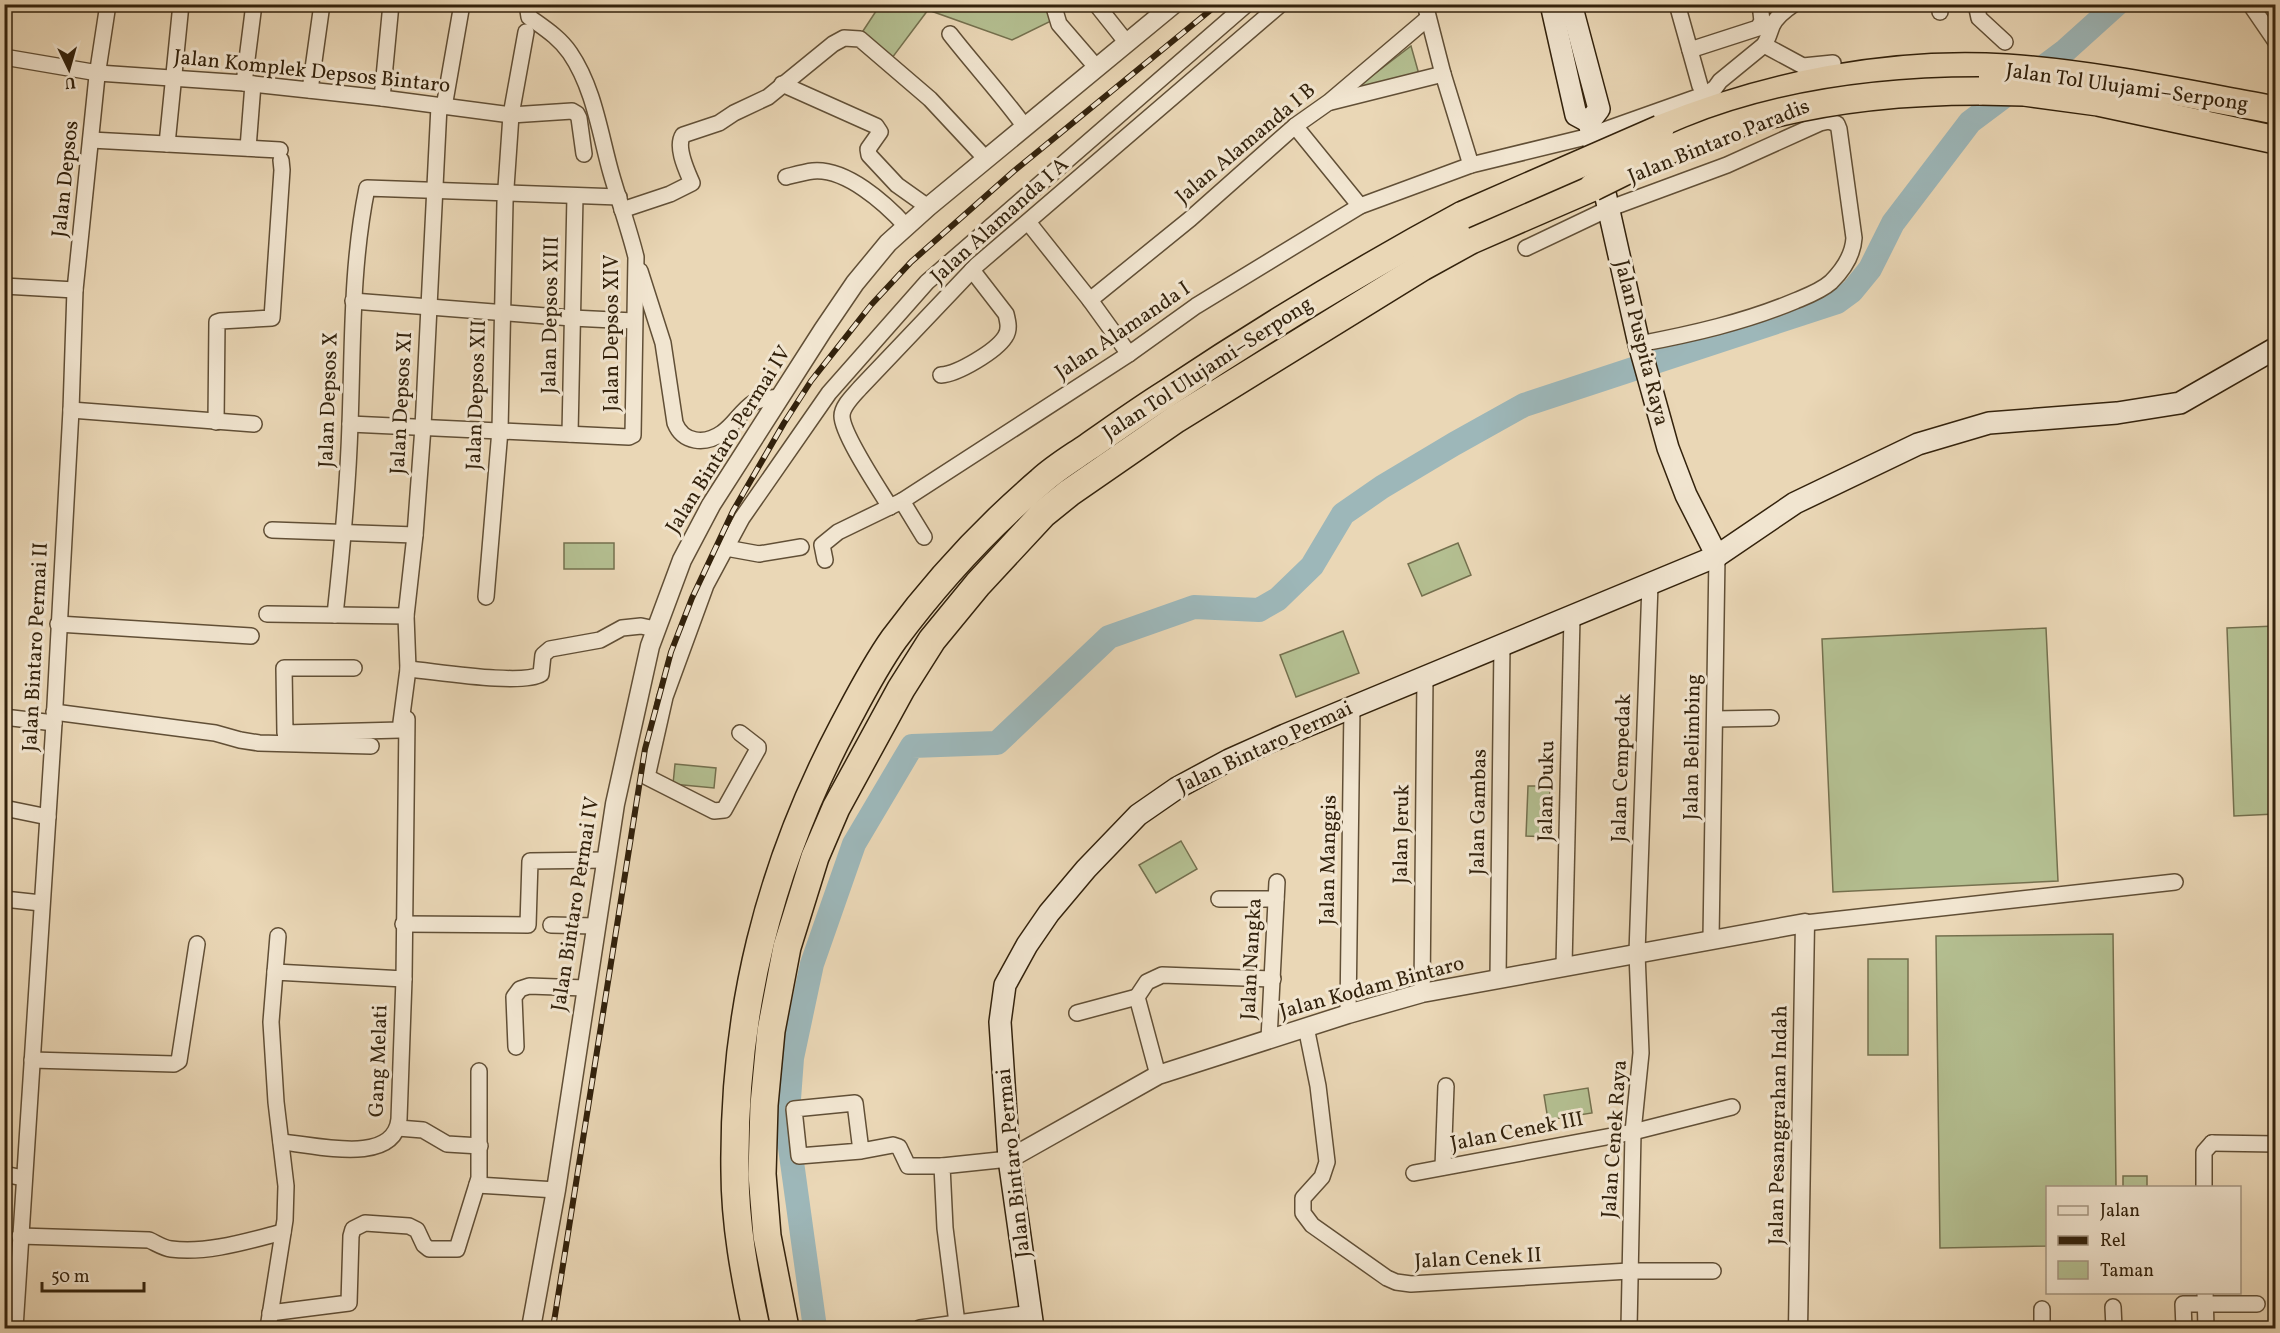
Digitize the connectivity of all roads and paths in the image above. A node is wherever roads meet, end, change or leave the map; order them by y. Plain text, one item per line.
1 (108, 4) edge
2 (182, 4) edge
3 (254, 4) edge
4 (322, 4) edge
5 (391, 4) edge
6 (462, 4) edge
7 (527, 4) edge
8 (1053, 4) edge
9 (1096, 4) edge
10 (1174, 4) edge
11 (1247, 4) edge
12 (1281, 4) edge
13 (1551, 4) edge
14 (1571, 4) edge
15 (1677, 4) edge
16 (1760, 4) edge
17 (1794, 4) edge
18 (1976, 4) edge
19 (2250, 4) edge
20 (1427, 11) edge
21 (526, 32) dead end
22 (950, 34) dead end
23 (2005, 42) dead end
24 (2276, 42) edge
25 (1126, 43) junction
26 (1764, 45) junction
27 (1690, 50) junction
28 (4, 57) edge
29 (1833, 63) dead end
30 (1097, 68) junction
31 (103, 73) junction
32 (1443, 74) junction
33 (175, 77) junction
34 (249, 84) junction
35 (782, 84) junction
36 (1700, 86) dead end
37 (2084, 88) junction
38 (310, 90) junction
39 (382, 98) junction
40 (1329, 102) junction
41 (442, 107) junction
42 (2276, 110) edge
43 (511, 115) junction
44 (1295, 126) junction
45 (1025, 127) junction
46 (1591, 129) junction
47 (91, 140) junction
48 (2276, 140) edge
49 (167, 144) junction
50 (248, 148) junction
51 (584, 154) dead end
52 (986, 159) junction
53 (1471, 165) junction
54 (786, 177) dead end
55 (435, 192) junction
56 (506, 194) junction
57 (575, 196) junction
58 (621, 204) junction
59 (1360, 206) junction
60 (928, 207) junction
61 (1608, 209) junction
62 (1028, 222) junction
63 (906, 226) junction
64 (1526, 248) dead end
65 (636, 257) junction
66 (972, 270) junction
67 (4, 286) edge
68 (75, 290) junction
69 (1090, 300) junction
70 (353, 302) junction
71 (429, 306) junction
72 (501, 312) junction
73 (572, 318) junction
74 (634, 321) junction
75 (1640, 346) junction
76 (2276, 348) edge
77 (1129, 354) junction
78 (941, 375) dead end
79 (781, 398) junction
80 (71, 410) junction
81 (216, 422) junction
82 (254, 424) dead end
83 (350, 424) junction
84 (423, 427) junction
85 (500, 430) junction
86 (570, 434) junction
87 (896, 504) junction
88 (272, 530) dead end
89 (344, 533) junction
90 (415, 535) junction
91 (924, 537) dead end
92 (801, 547) dead end
93 (726, 548) junction
94 (1717, 556) junction
95 (825, 560) dead end
96 (1650, 584) junction
97 (486, 597) dead end
98 (267, 614) dead end
99 (335, 615) junction
100 (406, 616) junction
101 (1572, 617) junction
102 (58, 624) junction
103 (655, 629) junction
104 (251, 636) dead end
105 (1502, 645) junction
106 (354, 668) dead end
107 (407, 676) junction
108 (1425, 676) junction
109 (1352, 706) junction
110 (4, 717) edge
111 (54, 717) junction
112 (1771, 718) dead end
113 (1715, 719) junction
114 (740, 734) dead end
115 (370, 746) dead end
116 (4, 808) edge
117 (48, 817) junction
118 (606, 860) junction
119 (1277, 882) dead end
120 (2175, 882) dead end
121 (4, 899) edge
122 (1219, 899) dead end
123 (1276, 899) junction
124 (42, 903) junction
125 (1805, 922) junction
126 (403, 924) junction
127 (551, 925) dead end
128 (595, 926) junction
129 (278, 936) dead end
130 (1711, 939) junction
131 (197, 944) dead end
132 (1637, 953) junction
133 (1564, 966) junction
134 (275, 972) junction
135 (1498, 978) junction
136 (404, 979) junction
137 (1273, 979) junction
138 (585, 988) junction
139 (1422, 993) junction
140 (1137, 997) junction
141 (1077, 1013) dead end
142 (1348, 1014) junction
143 (1306, 1027) junction
144 (1269, 1039) junction
145 (516, 1047) dead end
146 (32, 1060) junction
147 (479, 1071) dead end
148 (1158, 1075) junction
149 (1446, 1086) dead end
150 (1732, 1107) dead end
151 (398, 1128) junction
152 (1633, 1132) junction
153 (281, 1142) junction
154 (2276, 1144) edge
155 (480, 1146) junction
156 (861, 1151) junction
157 (1009, 1159) junction
158 (942, 1166) junction
159 (1443, 1167) junction
160 (1414, 1173) dead end
161 (4, 1174) edge
162 (23, 1178) junction
163 (477, 1185) junction
164 (2204, 1186) edge
165 (556, 1190) junction
166 (283, 1232) junction
167 (20, 1236) junction
168 (1629, 1271) junction
169 (1713, 1271) dead end
170 (11, 1280) edge
171 (2205, 1298) edge
172 (2257, 1304) dead end
173 (2113, 1307) dead end
174 (2042, 1309) dead end
175 (269, 1321) edge
176 (1032, 1321) edge
177 (957, 1323) junction
178 (15, 1329) edge
179 (531, 1329) edge
180 (756, 1329) edge
181 (785, 1329) edge
182 (920, 1329) edge
183 (1629, 1329) edge
184 (1798, 1329) edge
185 (2042, 1329) edge
186 (2114, 1329) edge
187 (2184, 1329) edge
188 (2206, 1329) edge

1 - 31 street, Jalan Depsos
2 - 33 street
3 - 34 street
4 - 38 street
5 - 39 street
6 - 41 street, Jalan Depsos XI
7 - 58 street, Jalan Depsos XIV
8 - 30 street
9 - 25 street
10 - 25 street, Jalan Bintaro Permai IV
11 - 93 street
12 - 62 street, Jalan Alamanda I A
13 - 46 main road
14 - 46 main road
15 - 27 street
16 - 27 street
17 - 26 street
18 - 23 street
19 - 24 street
20 - 32 street
20 - 40 street, Jalan Alamanda I B
21 - 43 street, Jalan Depsos XII
22 - 45 street
25 - 30 street, Jalan Bintaro Permai IV
26 - 29 street
26 - 46 street, Jalan Alamanda I
27 - 36 street
28 - 31 street, Jalan Komplek Depsos Bintaro
30 - 45 street, Jalan Bintaro Permai IV
31 - 33 street, Jalan Komplek Depsos Bintaro
31 - 47 street, Jalan Depsos
32 - 40 street
32 - 53 street
33 - 34 street, Jalan Komplek Depsos Bintaro
33 - 49 street
34 - 38 street, Jalan Komplek Depsos Bintaro
34 - 50 street
35 - 52 street
35 - 58 street
35 - 60 street
37 - 42 highway, Jalan Tol Ulujami–Serpong
37 - 48 highway, Jalan Tol Ulujami–Serpong
37 - 180 highway, Jalan Tol Ulujami–Serpong, bridge
37 - 181 highway, Jalan Tol Ulujami–Serpong, bridge
38 - 39 street, Jalan Komplek Depsos Bintaro
39 - 41 street, Jalan Komplek Depsos Bintaro
40 - 44 street, Jalan Alamanda I B
41 - 43 street, Jalan Komplek Depsos Bintaro
41 - 55 street, Jalan Depsos XI
43 - 51 street, Jalan Komplek Depsos Bintaro
43 - 56 street, Jalan Depsos XII
44 - 59 street
44 - 69 street, Jalan Alamanda I B
45 - 52 street, Jalan Bintaro Permai IV
46 - 53 street, Jalan Alamanda I
46 - 61 main road, Jalan Puspita Raya
47 - 49 street
47 - 68 street, Jalan Depsos
49 - 50 street
50 - 81 street
52 - 60 street, Jalan Bintaro Permai IV
53 - 59 street, Jalan Alamanda I
54 - 63 street
55 - 56 street
55 - 70 street, Jalan Depsos X
55 - 71 street, Jalan Depsos XI
56 - 57 street
56 - 72 street, Jalan Depsos XII
57 - 58 street
57 - 73 street, Jalan Depsos XIII
58 - 65 street, Jalan Depsos XIV
59 - 77 street, Jalan Alamanda I
60 - 63 street, Jalan Bintaro Permai IV
61 - 64 street
61 - 75 main road, Jalan Puspita Raya
61 - 75 street, Jalan Bintaro Paradis
62 - 66 street, Jalan Alamanda I A
62 - 69 street
63 - 79 street, Jalan Bintaro Permai IV
65 - 74 street, Jalan Depsos XIV
65 - 79 street
66 - 78 street
66 - 87 street, Jalan Alamanda I A
67 - 68 street
68 - 80 street, Jalan Bintaro Permai II
69 - 77 street
70 - 71 street
70 - 83 street, Jalan Depsos X
71 - 72 street
71 - 84 street, Jalan Depsos XI
72 - 73 street
72 - 85 street, Jalan Depsos XII
73 - 74 street
73 - 86 street, Jalan Depsos XIII
74 - 86 street, Jalan Depsos XIV
75 - 94 main road, Jalan Puspita Raya
76 - 94 main road, Jalan Bintaro Permai
77 - 87 street, Jalan Alamanda I
79 - 103 street, Jalan Bintaro Permai IV
80 - 81 street
80 - 102 street, Jalan Bintaro Permai II
81 - 82 street
83 - 84 street
83 - 89 street, Jalan Depsos X
84 - 85 street
84 - 90 street, Jalan Depsos XI
85 - 86 street
85 - 97 street, Jalan Depsos XII
87 - 91 street
87 - 95 street, Jalan Alamanda I
88 - 89 street
89 - 90 street
89 - 99 street, Jalan Depsos X
90 - 100 street, Jalan Depsos XI
92 - 93 street
93 - 114 street
94 - 96 main road, Jalan Bintaro Permai
94 - 113 street, Jalan Belimbing
96 - 101 main road, Jalan Bintaro Permai
96 - 132 street, Jalan Cempedak
98 - 99 street
99 - 100 street
100 - 107 street, Jalan Depsos XI
101 - 105 main road, Jalan Bintaro Permai
101 - 133 street, Jalan Duku
102 - 104 street
102 - 111 street, Jalan Bintaro Permai II
103 - 107 street
103 - 118 street, Jalan Bintaro Permai IV
105 - 108 main road, Jalan Bintaro Permai
105 - 135 street, Jalan Gambas
106 - 107 street
107 - 126 street, Gang Melati
108 - 109 main road, Jalan Bintaro Permai
108 - 139 street, Jalan Jeruk
109 - 142 street, Jalan Manggis
109 - 157 main road, Jalan Bintaro Permai
110 - 111 street
111 - 115 street
111 - 117 street, Jalan Bintaro Permai II
112 - 113 street
113 - 130 street, Jalan Belimbing
116 - 117 street
117 - 124 street, Jalan Bintaro Permai II
118 - 126 street
118 - 128 street, Jalan Bintaro Permai IV
119 - 123 street, Jalan Nangka
120 - 125 street
121 - 124 street
122 - 123 street
123 - 137 street, Jalan Nangka
124 - 146 street, Jalan Bintaro Permai II
125 - 130 street, Jalan Kodam Bintaro
125 - 184 street, Jalan Pesanggrahan Indah
126 - 136 street, Gang Melati
127 - 128 street
128 - 138 street, Jalan Bintaro Permai IV
129 - 134 street
130 - 132 street, Jalan Kodam Bintaro
131 - 146 street
132 - 133 street, Jalan Kodam Bintaro
132 - 152 street, Jalan Cenek Raya
133 - 135 street, Jalan Kodam Bintaro
134 - 136 street
134 - 153 street
135 - 139 street, Jalan Kodam Bintaro
136 - 151 street, Gang Melati
137 - 140 street
137 - 144 street, Jalan Nangka
138 - 145 street
138 - 165 street, Jalan Bintaro Permai IV
139 - 142 street, Jalan Kodam Bintaro
140 - 141 street
140 - 148 street
142 - 143 street, Jalan Kodam Bintaro
143 - 144 street, Jalan Kodam Bintaro
143 - 168 street, Jalan Cenek II
144 - 148 street, Jalan Kodam Bintaro
146 - 162 street, Jalan Bintaro Permai II
147 - 155 street
148 - 157 street, Jalan Kodam Bintaro
149 - 159 street
150 - 152 street, Jalan Cenek III
151 - 153 street, Gang Melati
151 - 155 street
152 - 159 street, Jalan Cenek III
152 - 168 street, Jalan Cenek Raya
153 - 166 street
154 - 164 street
155 - 163 street
156 - 156 street
156 - 158 street
157 - 158 street
157 - 176 main road, Jalan Bintaro Permai
158 - 177 street
159 - 160 street, Jalan Cenek III
161 - 162 street
162 - 167 street, Jalan Bintaro Permai II
163 - 165 street
163 - 175 street
165 - 179 street, Jalan Bintaro Permai IV
166 - 167 street
166 - 175 street
167 - 170 street, Jalan Bintaro Permai II
168 - 169 street, Jalan Cenek II
168 - 183 street, Jalan Cenek Raya
170 - 178 street, Jalan Bintaro Permai II
171 - 172 street
171 - 187 street
171 - 188 street
173 - 186 street
174 - 185 street
176 - 177 street
177 - 182 street

